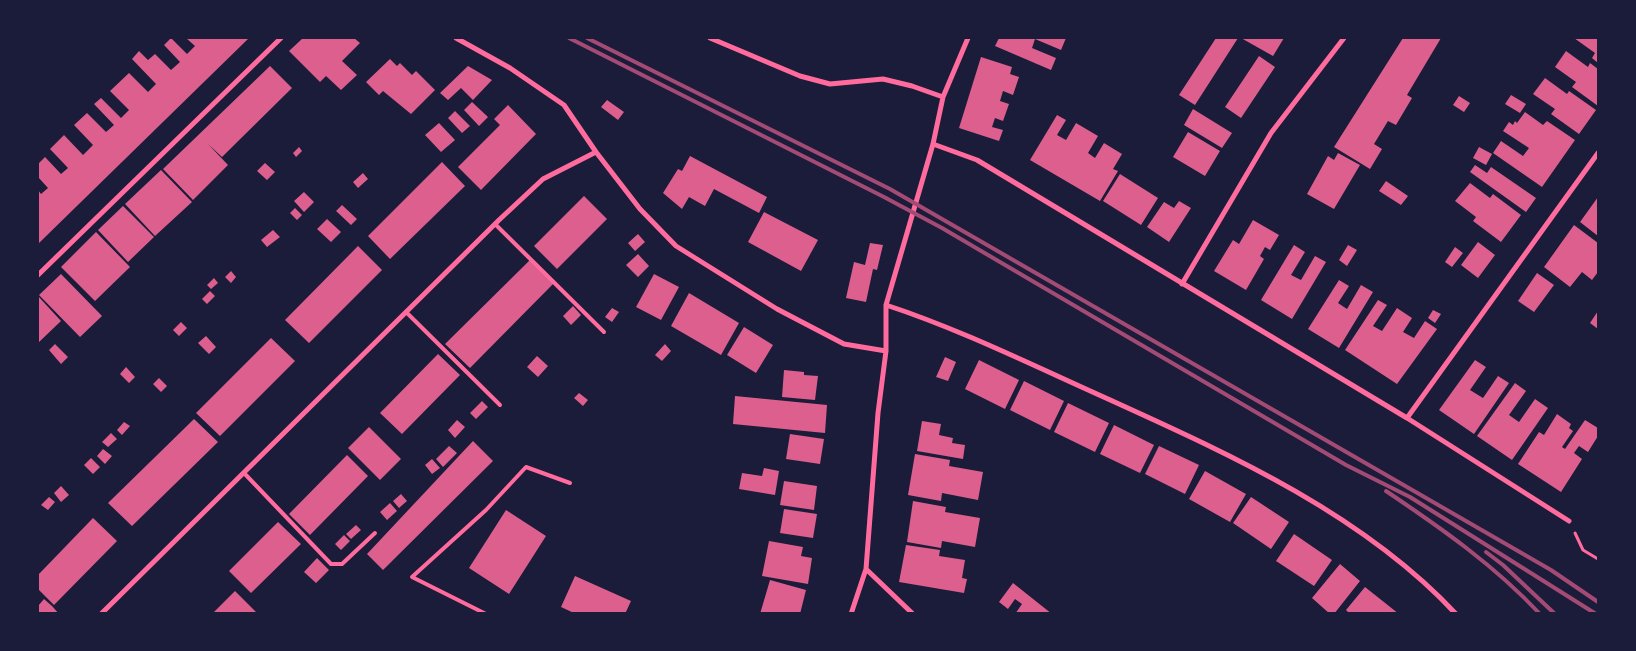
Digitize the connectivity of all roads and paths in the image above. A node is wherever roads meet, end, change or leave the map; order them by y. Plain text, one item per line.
1 (281, 38) edge
2 (456, 38) edge
3 (710, 38) edge
4 (968, 38) edge
5 (1344, 38) edge
6 (943, 97) junction
7 (932, 144) junction
8 (596, 152) junction
9 (1598, 153) edge
10 (495, 224) junction
11 (38, 275) edge
12 (1182, 284) junction
13 (886, 304) junction
14 (406, 312) junction
15 (604, 332) dead end
16 (886, 351) junction
17 (500, 405) dead end
18 (1407, 418) junction
19 (244, 473) junction
20 (570, 483) dead end
21 (1569, 521) joint
22 (375, 533) dead end
23 (1598, 559) edge
24 (866, 569) junction
25 (101, 614) edge
26 (486, 614) edge
27 (851, 614) edge
28 (913, 614) edge
29 (1456, 614) edge

1 - 11 street
2 - 8 street
3 - 6 street
4 - 6 street
5 - 12 street
6 - 7 street
7 - 12 street
7 - 13 street
8 - 10 street
8 - 16 street
9 - 18 street
10 - 14 street
10 - 15 lane
12 - 18 street
13 - 16 street
13 - 29 street
14 - 17 lane
14 - 19 street
16 - 24 street
18 - 21 street
19 - 22 lane
19 - 25 street
20 - 26 lane
21 - 23 path
24 - 27 street
24 - 28 street

